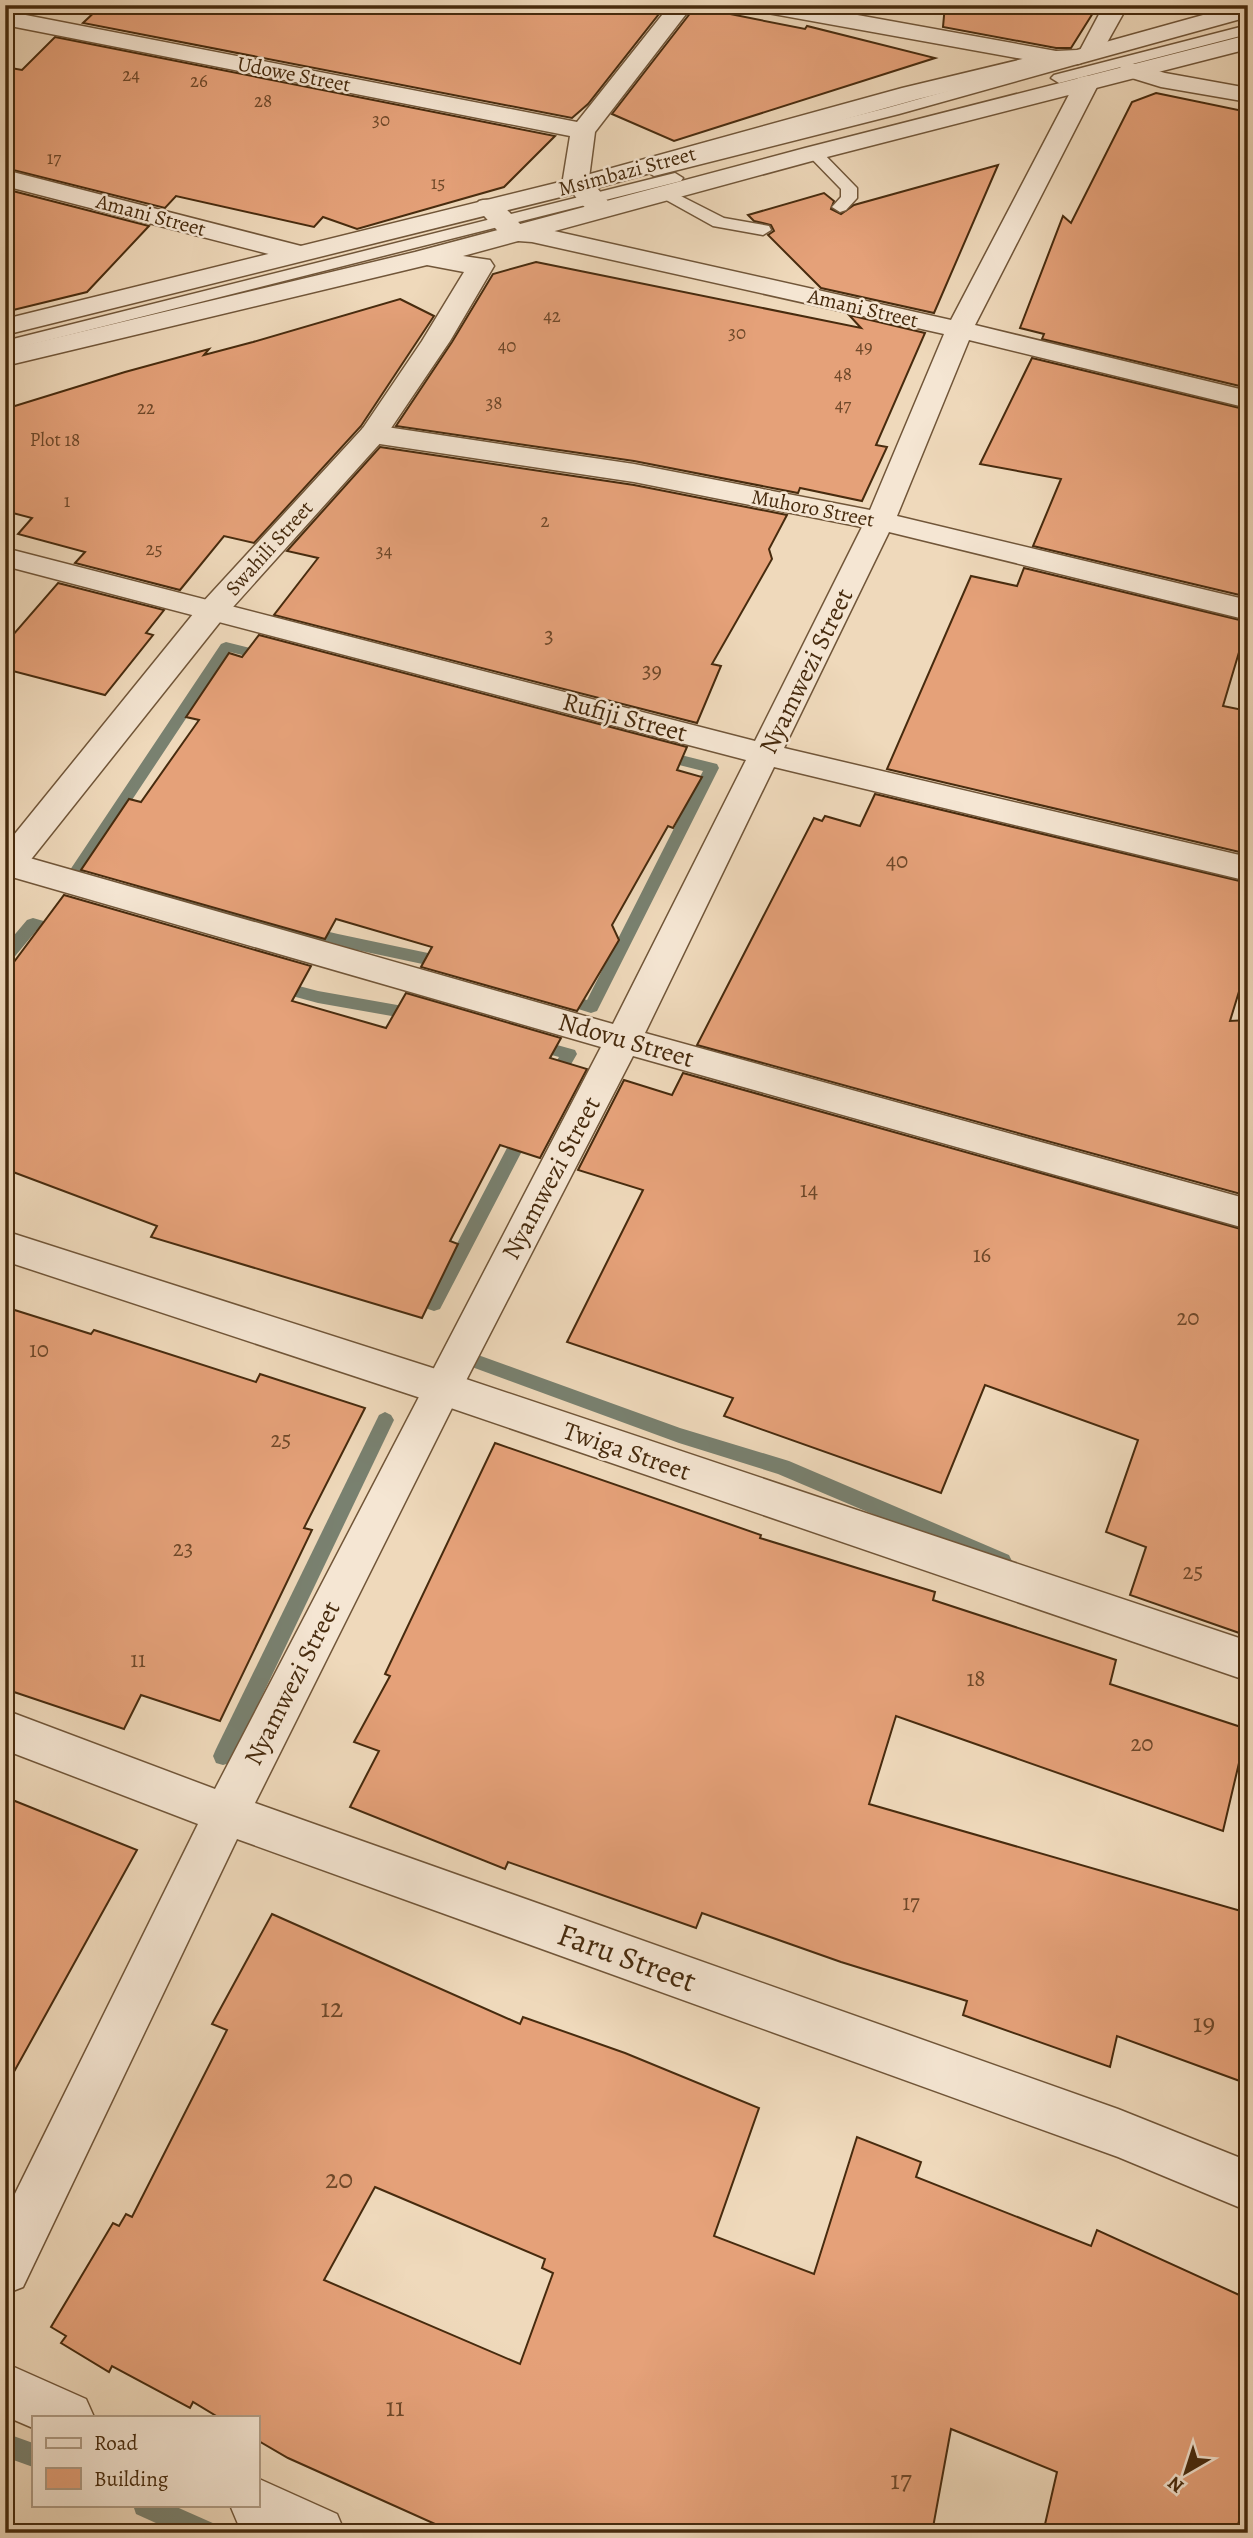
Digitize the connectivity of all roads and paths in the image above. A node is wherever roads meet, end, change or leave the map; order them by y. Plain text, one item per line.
1 (48, 5) edge
2 (682, 5) edge
3 (762, 5) edge
4 (1116, 5) edge
5 (1248, 10) edge
6 (1248, 17) edge
7 (16, 27) edge
8 (1248, 29) edge
9 (1248, 42) edge
10 (1056, 58) junction
11 (1089, 68) junction
12 (1131, 70) junction
13 (1248, 95) edge
14 (583, 131) junction
15 (814, 153) junction
16 (5, 178) edge
17 (666, 193) junction
18 (590, 196) junction
19 (840, 207) dead end
20 (500, 219) junction
21 (763, 230) dead end
22 (296, 253) junction
23 (421, 258) junction
24 (5, 327) edge
25 (959, 330) junction
26 (5, 335) edge
27 (5, 346) edge
28 (5, 358) edge
29 (1248, 400) edge
30 (373, 434) junction
31 (880, 521) junction
32 (5, 557) edge
33 (213, 610) junction
34 (1248, 610) edge
35 (765, 754) junction
36 (6, 866) edge
37 (1248, 869) edge
38 (623, 1040) junction
39 (1248, 1214) edge
40 (5, 1246) edge
41 (442, 1388) junction
42 (1248, 1661) edge
43 (5, 1730) edge
44 (226, 1814) junction
45 (1248, 2186) edge
46 (5, 2269) edge
47 (5, 2389) edge
48 (66, 2416) edge
49 (259, 2506) edge
50 (318, 2533) edge

1 - 7 street
2 - 14 street
3 - 10 street
4 - 11 street, Nyamwezi Street
5 - 11 street, Msimbazi Street
6 - 18 lane
7 - 14 street, Udowe Street
8 - 18 lane
9 - 12 street, Msimbazi Street
10 - 11 street, Msimbazi Street
10 - 18 street, Msimbazi Street
11 - 12 street, Msimbazi Street
11 - 15 street, Msimbazi Street
11 - 25 street, Nyamwezi Street
12 - 13 street
14 - 18 street
15 - 17 street, Msimbazi Street
15 - 19 lane
16 - 22 street, Amani Street
17 - 18 street, Msimbazi Street
17 - 21 lane
18 - 20 street, Msimbazi Street
18 - 20 street, Msimbazi Street
20 - 22 street, Msimbazi Street
20 - 23 street, Msimbazi Street
20 - 25 street, Amani Street
20 - 26 lane
20 - 27 lane
22 - 24 street, Msimbazi Street
23 - 28 street, Msimbazi Street
23 - 30 street, Swahili Street
25 - 29 street, Amani Street
25 - 31 street, Nyamwezi Street
30 - 31 street, Muhoro Street
30 - 33 street, Swahili Street
31 - 34 street, Muhoro Street
31 - 35 street, Nyamwezi Street
32 - 33 street, Rufiji Street
33 - 35 street, Rufiji Street
33 - 36 street, Swahili Street
35 - 37 street, Rufiji Street
35 - 38 street, Nyamwezi Street
36 - 38 street, Ndovu Street
38 - 39 street, Ndovu Street
38 - 41 street, Nyamwezi Street
40 - 41 street, Twiga Street
41 - 42 street, Twiga Street
41 - 44 street, Nyamwezi Street
43 - 44 street, Faru Street
44 - 45 street, Faru Street
44 - 46 street, Nyamwezi Street
47 - 48 street
49 - 50 street

